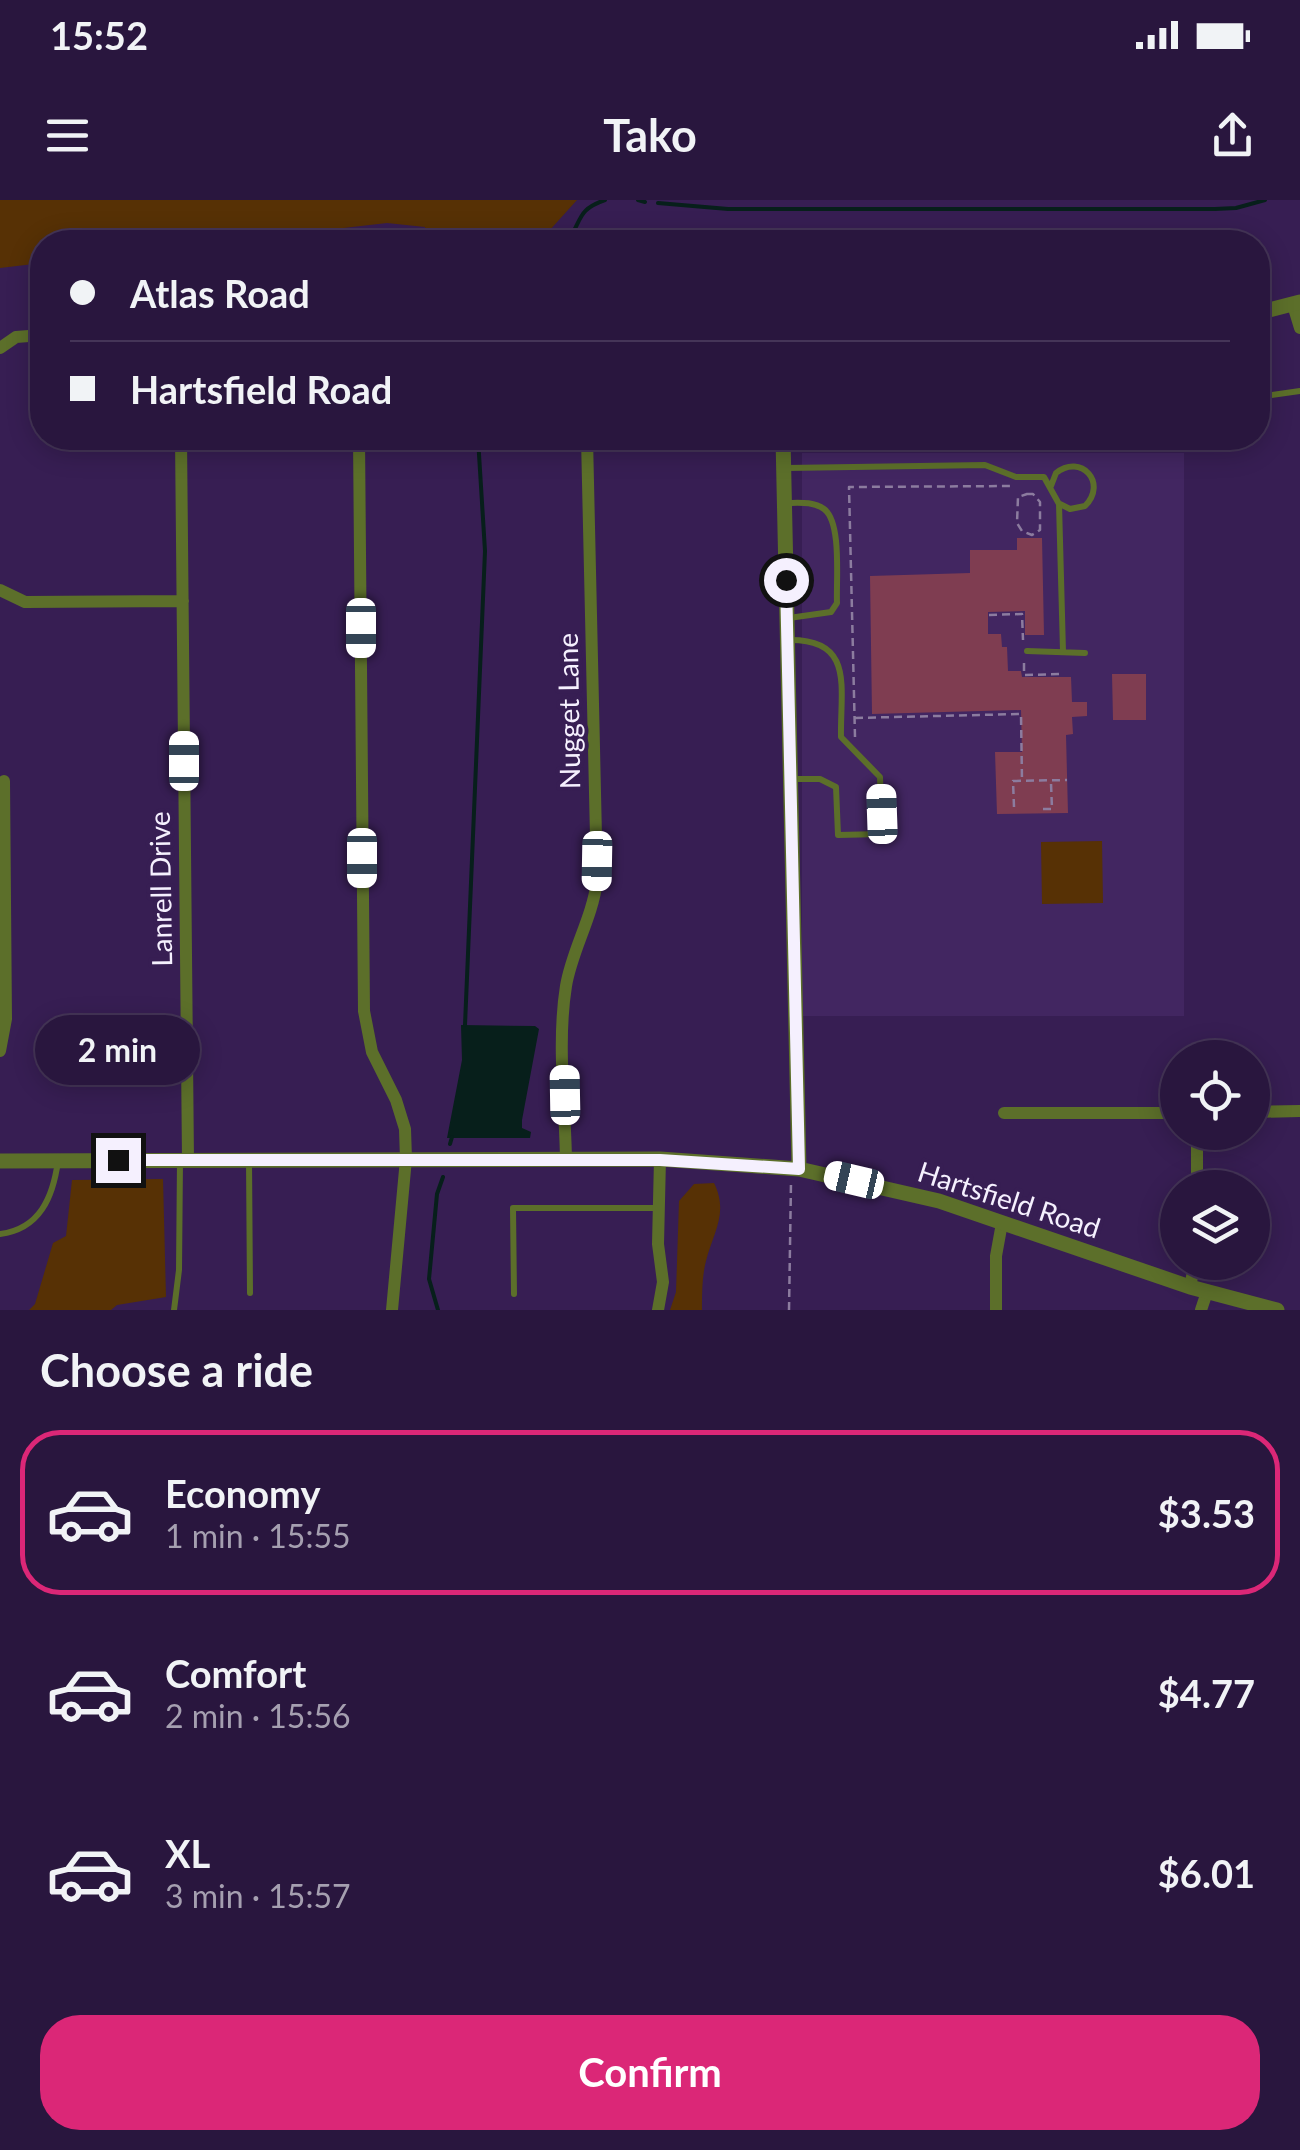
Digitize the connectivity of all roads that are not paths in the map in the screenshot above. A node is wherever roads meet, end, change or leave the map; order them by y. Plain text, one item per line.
1 (1297, 304) edge
2 (1270, 310) edge
3 (1300, 328) edge
4 (30, 336) edge
5 (0, 348) edge
6 (1300, 391) edge
7 (1270, 395) edge
8 (182, 450) edge
9 (359, 450) edge
10 (587, 450) edge
11 (784, 450) edge
12 (784, 468) junction
13 (1051, 486) junction
14 (785, 503) junction
15 (1059, 504) junction
16 (0, 590) edge
17 (183, 602) junction
18 (787, 618) junction
19 (788, 640) junction
20 (1062, 651) junction
21 (1027, 652) dead end
22 (1086, 653) dead end
23 (791, 779) junction
24 (4, 781) dead end
25 (0, 1050) edge
26 (1300, 1111) edge
27 (1270, 1112) edge
28 (1160, 1113) edge
29 (1004, 1114) dead end
30 (406, 1159) junction
31 (566, 1159) junction
32 (184, 1160) junction
33 (248, 1160) junction
34 (660, 1160) junction
35 (0, 1161) edge
36 (58, 1161) junction
37 (795, 1168) junction
38 (659, 1208) junction
39 (1002, 1223) junction
40 (0, 1234) edge
41 (1191, 1280) edge
42 (1190, 1287) junction
43 (1206, 1292) junction
44 (250, 1293) dead end
45 (514, 1294) dead end
46 (174, 1310) edge
47 (392, 1310) edge
48 (658, 1310) edge
49 (996, 1310) edge
50 (1201, 1310) edge
51 (1277, 1310) edge

1 - 2 street
1 - 3 street
4 - 5 street
6 - 7 lane
8 - 17 street, Lanrell Drive
9 - 30 street
10 - 31 street, Nugget Lane
11 - 12 street
12 - 13 lane
12 - 14 street
13 - 15 lane
13 - 15 lane
14 - 18 street
14 - 18 lane
15 - 20 lane
16 - 17 street
17 - 32 street, Lanrell Drive
18 - 19 street
19 - 23 street
19 - 23 lane
20 - 21 lane
20 - 22 lane
23 - 37 street
24 - 25 street
26 - 27 street
28 - 29 street
30 - 31 street, Hartsfield Road
30 - 33 street, Hartsfield Road
30 - 47 street
31 - 34 street, Hartsfield Road
32 - 33 street, Hartsfield Road
32 - 36 street, Hartsfield Road
32 - 46 lane
33 - 44 lane
34 - 37 street, Hartsfield Road
34 - 38 street
35 - 36 street, Hartsfield Road
36 - 40 lane
37 - 39 street, Hartsfield Road
38 - 45 lane
38 - 48 street
39 - 42 street, Hartsfield Road
39 - 49 street
41 - 42 street
42 - 43 street, Hartsfield Road
43 - 50 street
43 - 51 street, Hartsfield Road

